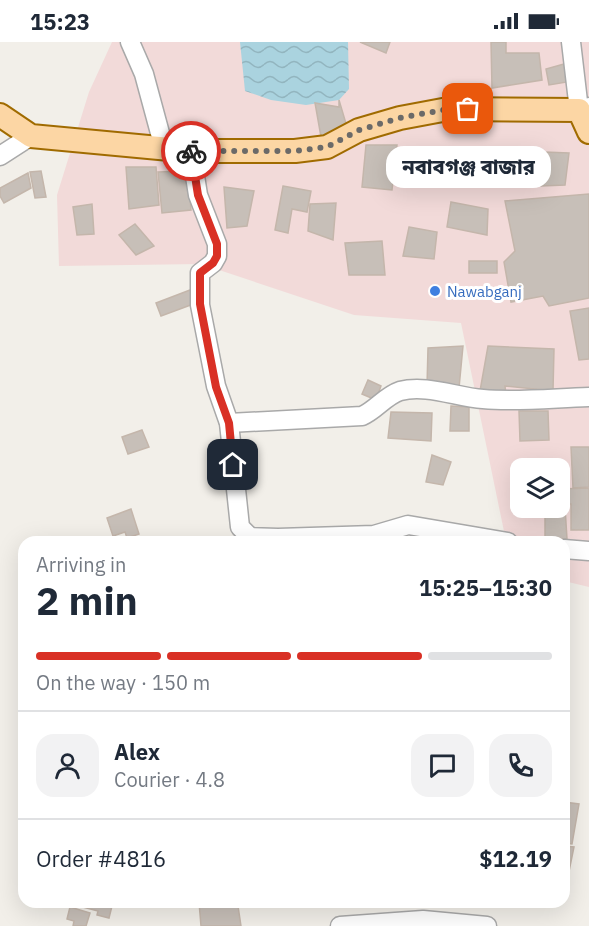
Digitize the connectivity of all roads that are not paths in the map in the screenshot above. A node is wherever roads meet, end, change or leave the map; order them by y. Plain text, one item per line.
1 (130, 42) edge
2 (571, 42) edge
3 (584, 109) edge
4 (0, 115) edge
5 (589, 132) edge
6 (31, 136) junction
7 (164, 148) junction
8 (191, 151) junction
9 (0, 156) edge
10 (589, 397) edge
11 (229, 423) junction
12 (249, 536) edge
13 (342, 536) edge
14 (473, 536) edge
15 (570, 549) edge
16 (589, 550) edge
17 (340, 926) edge
18 (487, 926) edge

1 - 7 street
2 - 3 street
3 - 5 main road
3 - 8 main road
4 - 6 main road
6 - 7 main road
6 - 9 street
7 - 8 main road
8 - 11 street
10 - 11 street
11 - 12 street
13 - 14 street
15 - 16 street
17 - 18 street

